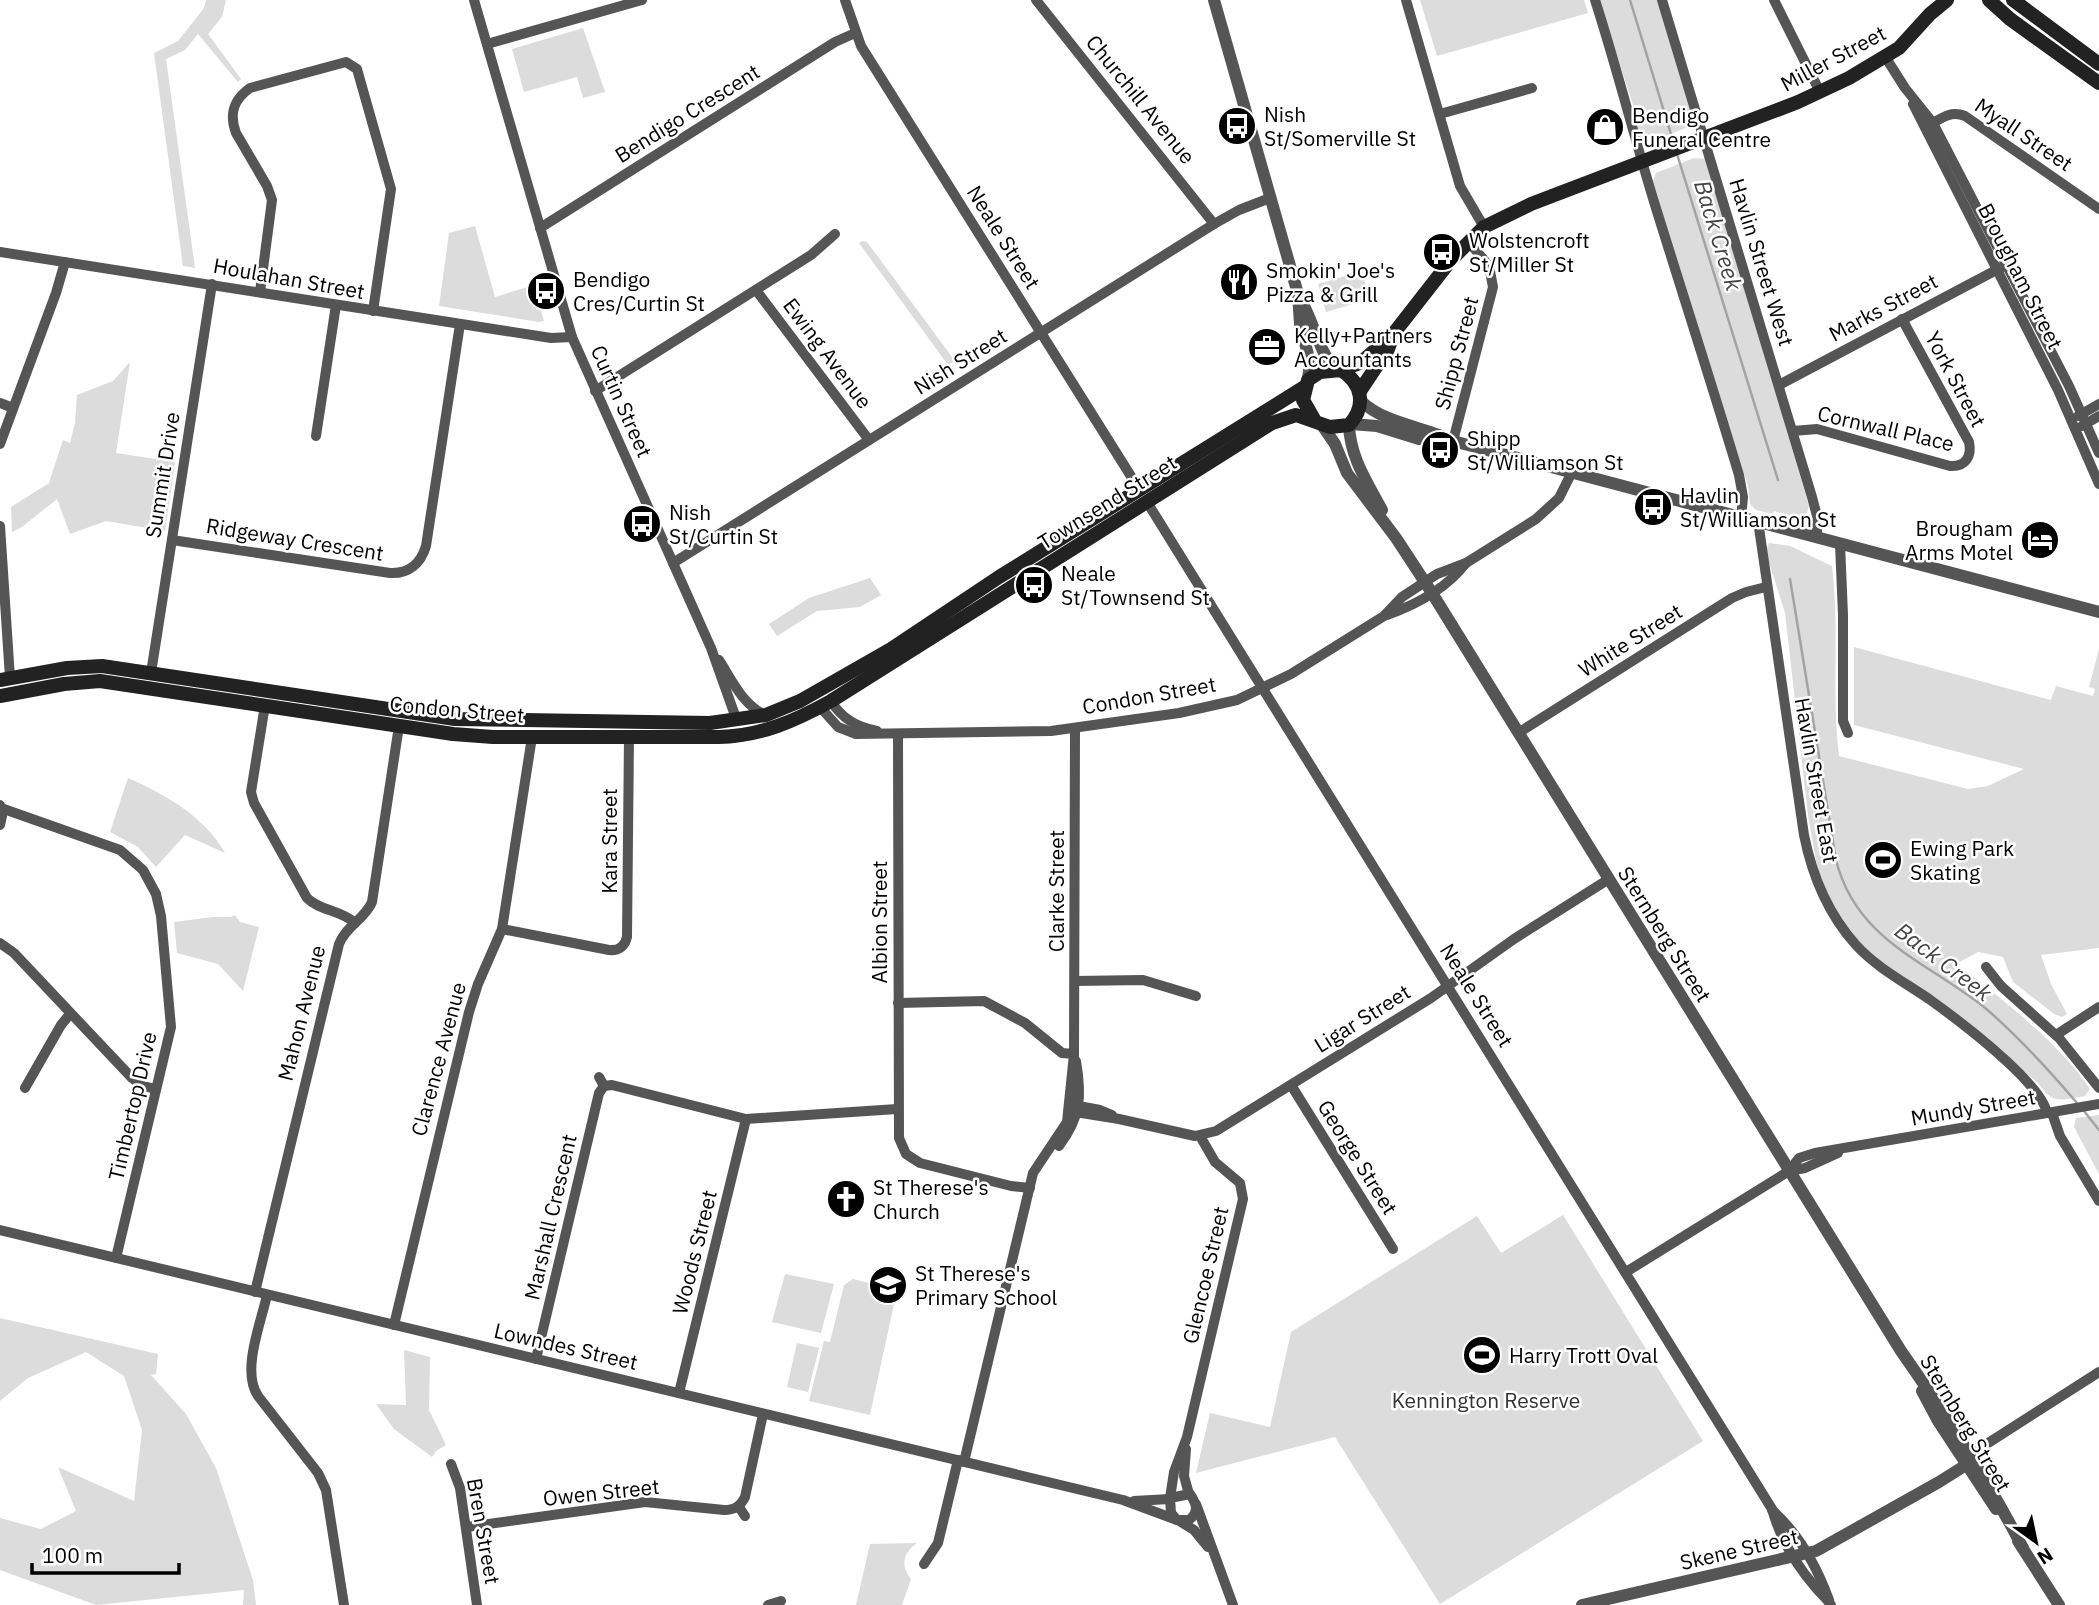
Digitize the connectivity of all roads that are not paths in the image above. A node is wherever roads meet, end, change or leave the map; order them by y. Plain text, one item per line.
1 (474, 0) edge
2 (642, 0) edge
3 (845, 0) edge
4 (1036, 0) edge
5 (1406, 0) edge
6 (1595, 0) edge
7 (1662, 0) edge
8 (1774, 0) edge
9 (1947, 0) edge
10 (2013, 0) edge
11 (1217, 1) edge
12 (1989, 1) edge
13 (1933, 7) edge
14 (855, 33) junction
15 (487, 44) junction
16 (1886, 58) junction
17 (2099, 64) edge
18 (2099, 83) edge
19 (1532, 88) dead end
20 (1820, 92) junction
21 (1440, 114) junction
22 (1929, 126) junction
23 (1705, 138) junction
24 (1643, 162) junction
25 (1270, 198) junction
26 (2099, 209) edge
27 (1214, 224) junction
28 (540, 228) junction
29 (1484, 228) junction
30 (835, 234) dead end
31 (1468, 241) junction
32 (0, 253) edge
33 (65, 262) junction
34 (2001, 267) junction
35 (212, 284) junction
36 (756, 290) junction
37 (261, 292) junction
38 (1298, 294) junction
39 (336, 305) junction
40 (373, 311) junction
41 (1902, 319) junction
42 (460, 324) junction
43 (1041, 333) junction
44 (1394, 334) junction
45 (572, 337) junction
46 (1338, 370) junction
47 (1307, 383) junction
48 (1779, 385) junction
49 (595, 391) junction
50 (1360, 396) junction
51 (0, 403) edge
52 (2099, 404) edge
53 (13, 408) junction
54 (2082, 413) junction
55 (2099, 416) edge
56 (2071, 419) junction
57 (1318, 423) junction
58 (2087, 424) junction
59 (1350, 425) junction
60 (2076, 429) junction
61 (1793, 431) junction
62 (316, 436) dead end
63 (869, 440) junction
64 (1453, 441) junction
65 (0, 444) edge
66 (2099, 453) edge
67 (1968, 459) joint
68 (1572, 472) junction
69 (2099, 484) edge
70 (1143, 496) junction
71 (1741, 517) junction
72 (1758, 522) junction
73 (0, 526) edge
74 (1817, 537) junction
75 (1396, 538) junction
76 (172, 540) junction
77 (1840, 544) junction
78 (673, 563) junction
79 (1466, 563) junction
80 (1424, 581) junction
81 (1766, 587) junction
82 (1432, 593) junction
83 (2099, 612) edge
84 (1384, 616) junction
85 (711, 648) junction
86 (150, 673) junction
87 (5, 679) edge
88 (1264, 688) junction
89 (817, 692) joint
90 (0, 696) edge
91 (825, 704) junction
92 (265, 705) junction
93 (766, 715) junction
94 (400, 719) junction
95 (737, 721) junction
96 (532, 729) junction
97 (1075, 729) junction
98 (1518, 733) junction
99 (1847, 733) dead end
100 (898, 734) junction
101 (629, 737) junction
102 (1, 806) edge
103 (0, 825) edge
104 (1609, 879) junction
105 (355, 923) junction
106 (502, 929) junction
107 (0, 943) edge
108 (624, 945) junction
109 (633, 954) dead end
110 (1986, 967) dead end
111 (1075, 981) junction
112 (1448, 986) junction
113 (1196, 996) dead end
114 (898, 1003) junction
115 (2099, 1007) edge
116 (70, 1014) junction
117 (2056, 1035) junction
118 (1074, 1054) junction
119 (1291, 1085) junction
120 (26, 1088) dead end
121 (2099, 1088) edge
122 (156, 1089) junction
123 (2096, 1105) edge
124 (1074, 1108) junction
125 (897, 1110) junction
126 (2049, 1113) junction
127 (746, 1119) junction
128 (1200, 1136) junction
129 (1789, 1171) junction
130 (1030, 1188) junction
131 (2099, 1201) edge
132 (0, 1230) edge
133 (1393, 1249) dead end
134 (116, 1258) junction
135 (1626, 1272) junction
136 (255, 1292) junction
137 (267, 1294) junction
138 (394, 1325) junction
139 (536, 1359) junction
140 (2097, 1377) edge
141 (679, 1393) junction
142 (763, 1414) junction
143 (1187, 1438) junction
144 (1968, 1459) junction
145 (961, 1461) junction
146 (451, 1464) dead end
147 (1189, 1494) junction
148 (1170, 1499) junction
149 (1123, 1500) junction
150 (1196, 1504) junction
151 (739, 1507) junction
152 (745, 1516) dead end
153 (1179, 1520) junction
154 (467, 1527) junction
155 (1211, 1550) junction
156 (1800, 1556) junction
157 (924, 1564) dead end
158 (781, 1601) dead end
159 (1604, 1603) edge
160 (1830, 1603) edge
161 (344, 1605) edge
162 (477, 1605) edge
163 (768, 1605) edge
164 (1233, 1605) edge
165 (1582, 1605) edge
166 (2059, 1605) edge

1 - 15 street, Curtin Street
2 - 15 street
3 - 14 street, Neale Street
4 - 27 street, Churchill Avenue
5 - 21 street
6 - 24 street
7 - 23 street, Havlin Street West
8 - 20 street
9 - 13 main road, Miller Street
10 - 17 main road
11 - 25 street
12 - 18 main road
13 - 16 main road, Miller Street
14 - 28 street, Bendigo Crescent
14 - 43 street, Neale Street
15 - 28 street, Curtin Street
16 - 20 main road, Miller Street
16 - 22 street, Brougham Street
19 - 21 street
20 - 23 main road, Miller Street
21 - 29 street
22 - 26 street, Myall Street
22 - 34 street, Brougham Street
23 - 24 main road, Miller Street
23 - 48 street, Havlin Street West
24 - 29 main road, Miller Street
24 - 71 street
25 - 27 street, Nish Street
25 - 38 street
27 - 43 street, Nish Street
28 - 45 street, Curtin Street
29 - 31 main road, Miller Street
30 - 36 street
31 - 44 main road, Miller Street
31 - 64 street, Shipp Street
32 - 33 street, Houlahan Street
33 - 35 street, Houlahan Street
33 - 53 street
34 - 41 street, Marks Street
34 - 54 street, Brougham Street
34 - 56 street, Brougham Street
35 - 37 street, Houlahan Street
35 - 76 street, Summit Drive
36 - 49 street
36 - 63 street, Ewing Avenue
37 - 39 street, Houlahan Street
37 - 40 street
38 - 46 street
38 - 47 street
39 - 40 street, Houlahan Street
39 - 62 street
40 - 42 street, Houlahan Street
41 - 48 street, Marks Street
41 - 67 street, York Street
42 - 45 street, Houlahan Street
42 - 76 street, Ridgeway Crescent
43 - 63 street, Nish Street
43 - 70 street, Neale Street
44 - 46 main road, Miller Street
44 - 50 main road, Miller Street
45 - 49 street, Curtin Street
46 - 47 main road
46 - 50 main road
47 - 57 main road
47 - 70 main road, Townsend Street
48 - 61 street, Havlin Street West
49 - 78 street, Curtin Street
50 - 59 main road
50 - 64 street
51 - 53 street
52 - 54 street
53 - 65 street
54 - 56 street
54 - 58 street, Brougham Street
55 - 58 street
56 - 60 street, Brougham Street
57 - 59 main road
57 - 70 main road, Townsend Street
57 - 75 street, Sternberg Street
58 - 60 street
58 - 66 street, Brougham Street
59 - 64 street
59 - 75 street, Sternberg Street
60 - 69 street, Brougham Street
61 - 67 street, Cornwall Place
61 - 74 street, Havlin Street West
63 - 78 street, Nish Street
64 - 68 street
68 - 71 street
68 - 79 street, Condon Street
70 - 88 street, Neale Street
70 - 89 main road, Townsend Street
70 - 91 main road, Townsend Street
71 - 72 street
72 - 74 street
72 - 81 street, Havlin Street East
73 - 87 street
74 - 77 street
75 - 80 street, Sternberg Street
76 - 86 street, Summit Drive
77 - 83 street
77 - 99 street
78 - 85 street, Curtin Street
79 - 80 street, Condon Street
79 - 82 street, Condon Street
80 - 82 street, Sternberg Street
80 - 84 street, Condon Street
81 - 98 street, White Street
81 - 126 street, Havlin Street East
82 - 84 street, Condon Street
82 - 98 street, Sternberg Street
84 - 88 street, Condon Street
85 - 93 street, Curtin Street
85 - 95 street, Curtin Street
86 - 87 main road, Condon Street
86 - 94 main road, Condon Street
88 - 97 street, Condon Street
88 - 112 street, Neale Street
89 - 93 main road, Condon Street
90 - 92 main road, Condon Street
91 - 95 main road
91 - 100 street, Condon Street
91 - 101 main road, Condon Street
92 - 94 main road, Condon Street
92 - 105 street
93 - 95 main road, Condon Street
94 - 96 main road, Condon Street
94 - 105 street, Mahon Avenue
95 - 96 main road, Condon Street
96 - 101 main road, Condon Street
96 - 106 street, Clarence Avenue
97 - 100 street, Condon Street
97 - 111 street, Clarke Street
98 - 104 street, Sternberg Street
100 - 114 street, Albion Street
101 - 108 street, Kara Street
102 - 103 street
102 - 122 street, Timbertop Drive
104 - 112 street, Ligar Street
104 - 129 street, Sternberg Street
105 - 136 street, Mahon Avenue
106 - 108 street
106 - 138 street, Clarence Avenue
107 - 116 street
108 - 109 street
110 - 117 street
111 - 113 street
111 - 118 street, Clarke Street
112 - 119 street, Ligar Street
112 - 135 street, Neale Street
114 - 118 street
114 - 125 street, Albion Street
115 - 117 street
116 - 120 street
116 - 122 street
117 - 121 street
118 - 124 street, Clarke Street
119 - 128 street, Ligar Street
119 - 133 street, George Street
122 - 134 street, Timbertop Drive
123 - 126 street, Mundy Street
124 - 128 street
124 - 130 street, Clarke Street
125 - 127 street, Marshall Crescent
125 - 130 street
126 - 129 street, Mundy Street
126 - 131 street, Havlin Street East
127 - 139 street, Marshall Crescent
127 - 141 street, Woods Street
128 - 143 street, Glencoe Street
129 - 135 street, Mundy Street
129 - 144 street, Sternberg Street
130 - 145 street, Clarke Street
132 - 134 street, Lowndes Street
134 - 136 street, Lowndes Street
135 - 156 street, Neale Street
136 - 137 street, Lowndes Street
137 - 138 street, Lowndes Street
137 - 161 street
138 - 139 street, Lowndes Street
139 - 141 street, Lowndes Street
140 - 144 street, Skene Street
141 - 142 street, Lowndes Street
142 - 145 street, Lowndes Street
142 - 151 street
143 - 147 street, Glencoe Street
143 - 148 street, Glencoe Street
144 - 156 street, Skene Street
144 - 166 street, Sternberg Street
145 - 149 street, Lowndes Street
145 - 157 street, Clarke Street
146 - 154 street, Bren Street
147 - 148 street
147 - 150 street
148 - 149 street, Lowndes Street
148 - 153 street
149 - 153 street, Lowndes Street
150 - 153 street
150 - 155 street
151 - 152 street
151 - 154 street, Owen Street
153 - 155 street
154 - 162 street, Bren Street
155 - 164 street
156 - 159 street, Skene Street
156 - 160 street, Neale Street
158 - 163 street
159 - 165 street, Skene Street

